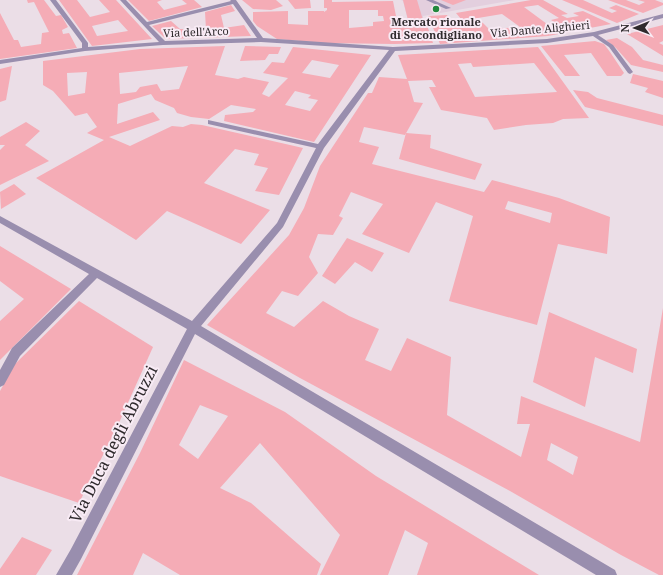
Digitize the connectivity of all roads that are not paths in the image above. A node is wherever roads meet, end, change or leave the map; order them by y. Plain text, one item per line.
1 (53, 0) edge
2 (123, 0) edge
3 (429, 0) edge
4 (234, 1) edge
5 (448, 8) dead end
6 (663, 16) edge
7 (146, 24) junction
8 (594, 34) junction
9 (261, 40) junction
10 (163, 43) junction
11 (85, 49) junction
12 (393, 49) junction
13 (0, 62) edge
14 (630, 72) dead end
15 (211, 122) dead end
16 (320, 147) junction
17 (0, 219) edge
18 (96, 273) junction
19 (193, 327) junction
20 (0, 381) edge
21 (63, 575) edge
22 (610, 575) edge

1 - 11 street
2 - 7 street
3 - 5 street
4 - 7 street
4 - 9 street
6 - 8 street, Via Dante Alighieri
7 - 10 street
8 - 12 street, Via Dante Alighieri
8 - 14 street
9 - 10 street, Via dell'Arco
9 - 12 street, Via dell'Arco
10 - 11 street, Via dell'Arco
11 - 13 street, Via dell'Arco
12 - 16 street, Via Duca degli Abruzzi
15 - 16 street
16 - 19 street, Via Duca degli Abruzzi
17 - 18 street
18 - 19 street
18 - 20 street
19 - 21 street, Via Duca degli Abruzzi
19 - 22 street

